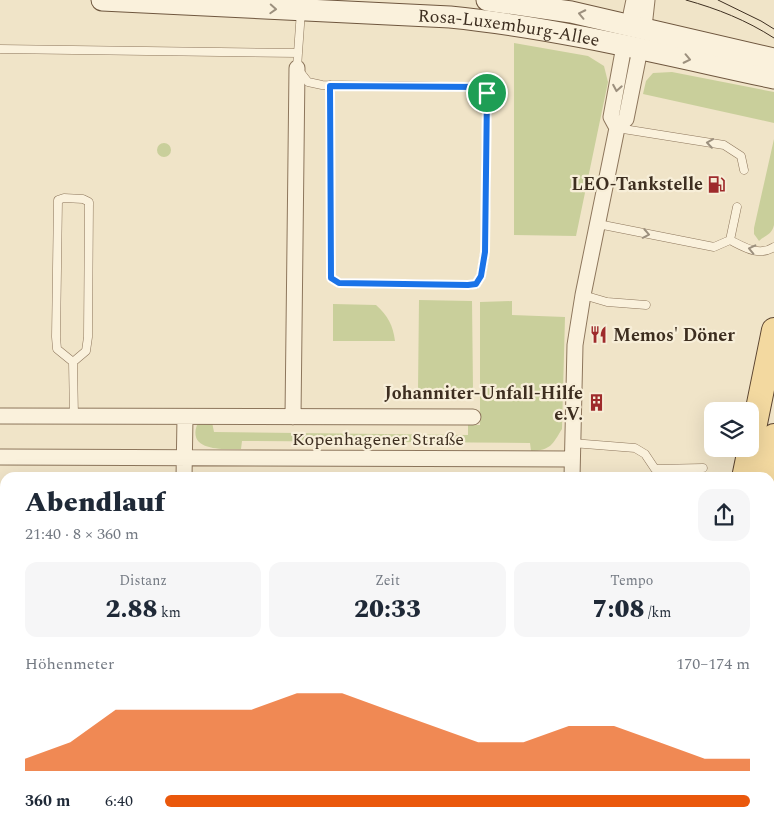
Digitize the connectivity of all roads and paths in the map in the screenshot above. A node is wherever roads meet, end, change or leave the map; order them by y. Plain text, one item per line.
1 (102, 0) edge
2 (487, 0) edge
3 (634, 0) edge
4 (647, 0) edge
5 (211, 3) edge
6 (301, 11) junction
7 (636, 26) junction
8 (632, 48) junction
9 (0, 49) edge
10 (774, 59) edge
11 (297, 61) junction
12 (774, 78) edge
13 (330, 86) junction
14 (617, 128) junction
15 (744, 170) dead end
16 (736, 207) dead end
17 (598, 224) junction
18 (730, 240) junction
19 (774, 247) edge
20 (583, 295) junction
21 (646, 305) dead end
22 (774, 330) edge
23 (73, 362) junction
24 (759, 404) edge
25 (0, 416) edge
26 (74, 417) junction
27 (185, 417) junction
28 (293, 418) junction
29 (473, 418) dead end
30 (774, 436) edge
31 (572, 443) junction
32 (0, 457) edge
33 (184, 457) junction
34 (748, 457) edge
35 (572, 459) junction
36 (703, 468) dead end
37 (184, 472) edge
38 (572, 472) edge
39 (745, 472) edge
40 (767, 472) edge

1 - 5 street, Rosa-Luxemburg-Allee
7 -> 2 street, Rosa-Luxemburg-Allee
3 - 7 street
4 - 7 street
5 -> 6 street, Rosa-Luxemburg-Allee
6 - 8 street, Rosa-Luxemburg-Allee
6 - 11 lane
7 - 8 street
7 - 10 street, Rosa-Luxemburg-Allee
8 -> 12 street, Rosa-Luxemburg-Allee
8 - 14 street
9 - 11 lane
11 - 13 lane
11 - 28 street, Kopenhagener Straße
13 - 13 lane
15 -> 14 lane
14 - 17 street
16 - 18 lane
17 -> 18 lane
17 - 20 street
19 -> 18 lane
20 - 21 lane
20 - 31 street
22 - 24 main road
23 - 23 lane
23 - 26 lane
25 - 26 street, Kopenhagener Straße
26 - 27 street, Kopenhagener Straße
27 - 28 street, Kopenhagener Straße
27 - 33 street
28 - 29 street, Kopenhagener Straße
30 - 40 main road
31 - 35 street
31 - 36 lane
32 - 33 street, Kopenhagener Straße
33 - 35 street, Kopenhagener Straße
33 - 37 street
34 - 39 main road
35 - 38 street

